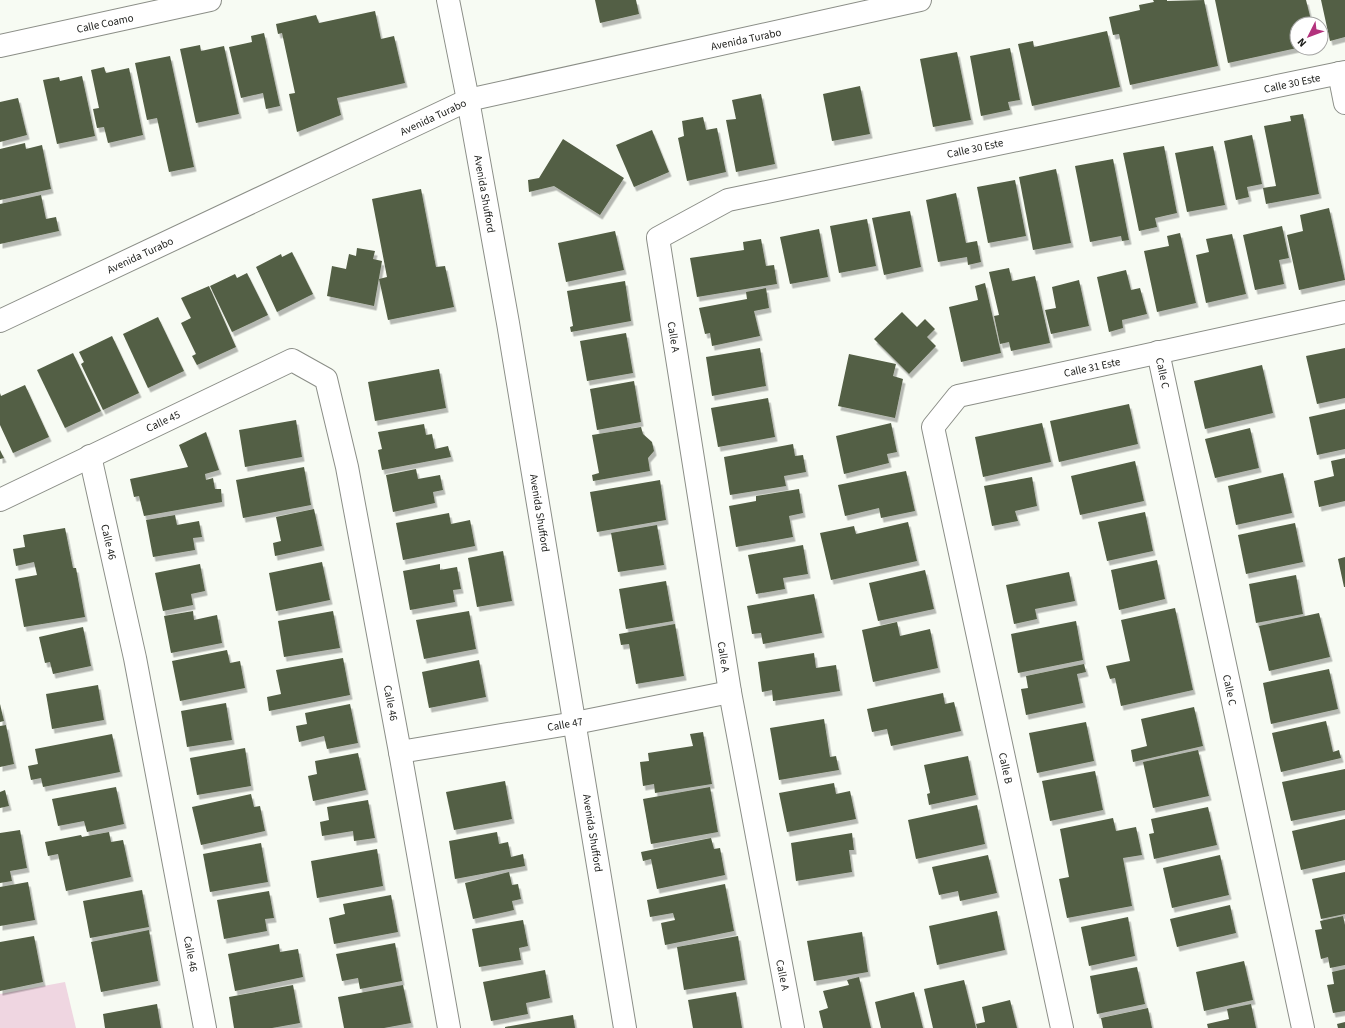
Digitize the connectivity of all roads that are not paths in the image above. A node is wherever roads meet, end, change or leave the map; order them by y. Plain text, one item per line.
1 (210, 0) edge
2 (448, 0) edge
3 (920, 0) edge
4 (0, 46) edge
5 (1342, 73) edge
6 (468, 100) junction
7 (1345, 103) edge
8 (665, 283) joint
9 (1345, 312) edge
10 (0, 321) edge
11 (1158, 352) junction
12 (326, 378) joint
13 (90, 456) junction
14 (0, 500) edge
15 (950, 508) joint
16 (730, 692) junction
17 (574, 723) junction
18 (400, 752) junction
19 (205, 1028) edge
20 (449, 1028) edge
21 (625, 1028) edge
22 (794, 1028) edge
23 (1062, 1028) edge
24 (1302, 1028) edge

1 - 4 street, Calle Coamo
2 - 6 street, Avenida Shufford
3 - 6 street, Avenida Turabo
5 - 7 street
5 - 8 street, Calle 30 Este
6 - 10 street, Avenida Turabo
6 - 17 street, Avenida Shufford
8 - 16 street, Calle A
9 - 11 street, Calle 31 Este
11 - 15 street, Calle 31 Este
11 - 24 street, Calle C
12 - 13 street, Calle 45
12 - 18 street, Calle 46
13 - 14 street, Calle 45
13 - 19 street, Calle 46
15 - 23 street, Calle B
16 - 17 street, Calle 47
16 - 22 street, Calle A
17 - 18 street, Calle 47
17 - 21 street, Avenida Shufford
18 - 20 street, Calle 46

